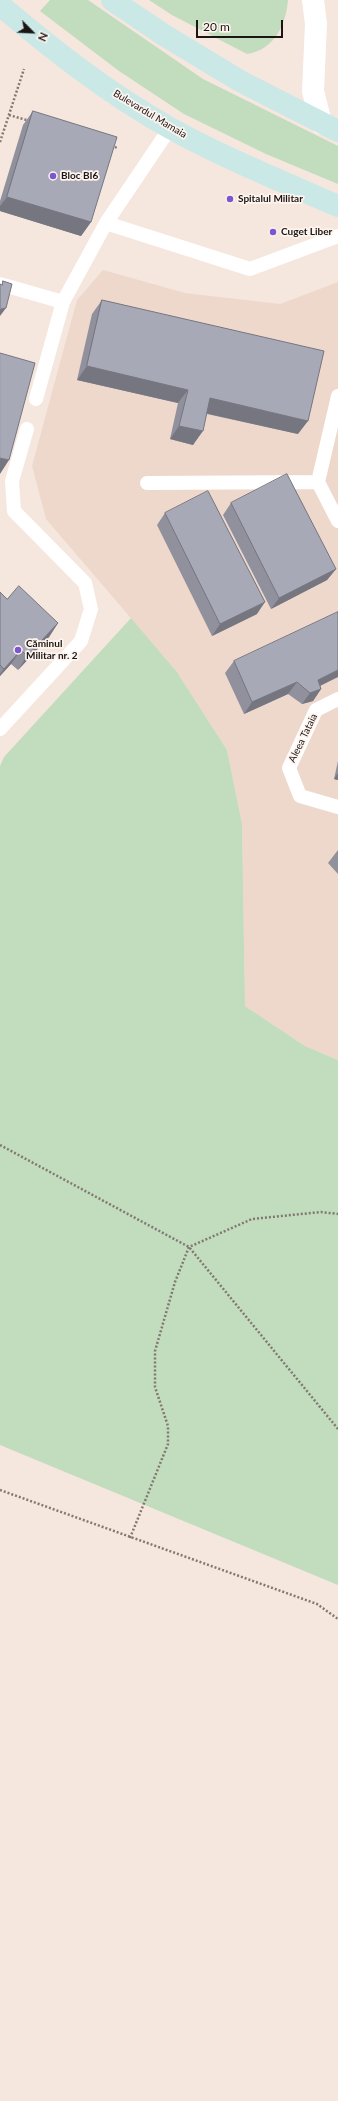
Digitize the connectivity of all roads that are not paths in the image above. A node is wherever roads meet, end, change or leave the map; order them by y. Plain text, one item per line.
1 (112, 0) edge
2 (313, 0) edge
3 (0, 5) edge
4 (329, 127) edge
5 (170, 128) junction
6 (338, 206) edge
7 (106, 223) junction
8 (338, 236) edge
9 (0, 284) edge
10 (63, 302) junction
11 (338, 396) edge
12 (36, 398) dead end
13 (27, 428) dead end
14 (318, 482) junction
15 (147, 483) dead end
16 (338, 521) edge
17 (338, 699) edge
18 (0, 729) edge
19 (338, 808) edge

1 - 4 main road
2 - 4 street
3 - 5 main road, Bulevardul Mamaia
5 - 6 main road, Bulevardul Mamaia
5 - 7 lane
7 - 8 lane
7 - 10 lane
9 - 10 lane
10 - 12 lane
11 - 14 lane
13 - 18 lane
14 - 15 lane
14 - 16 lane
17 - 19 lane, Aleea Tataia

